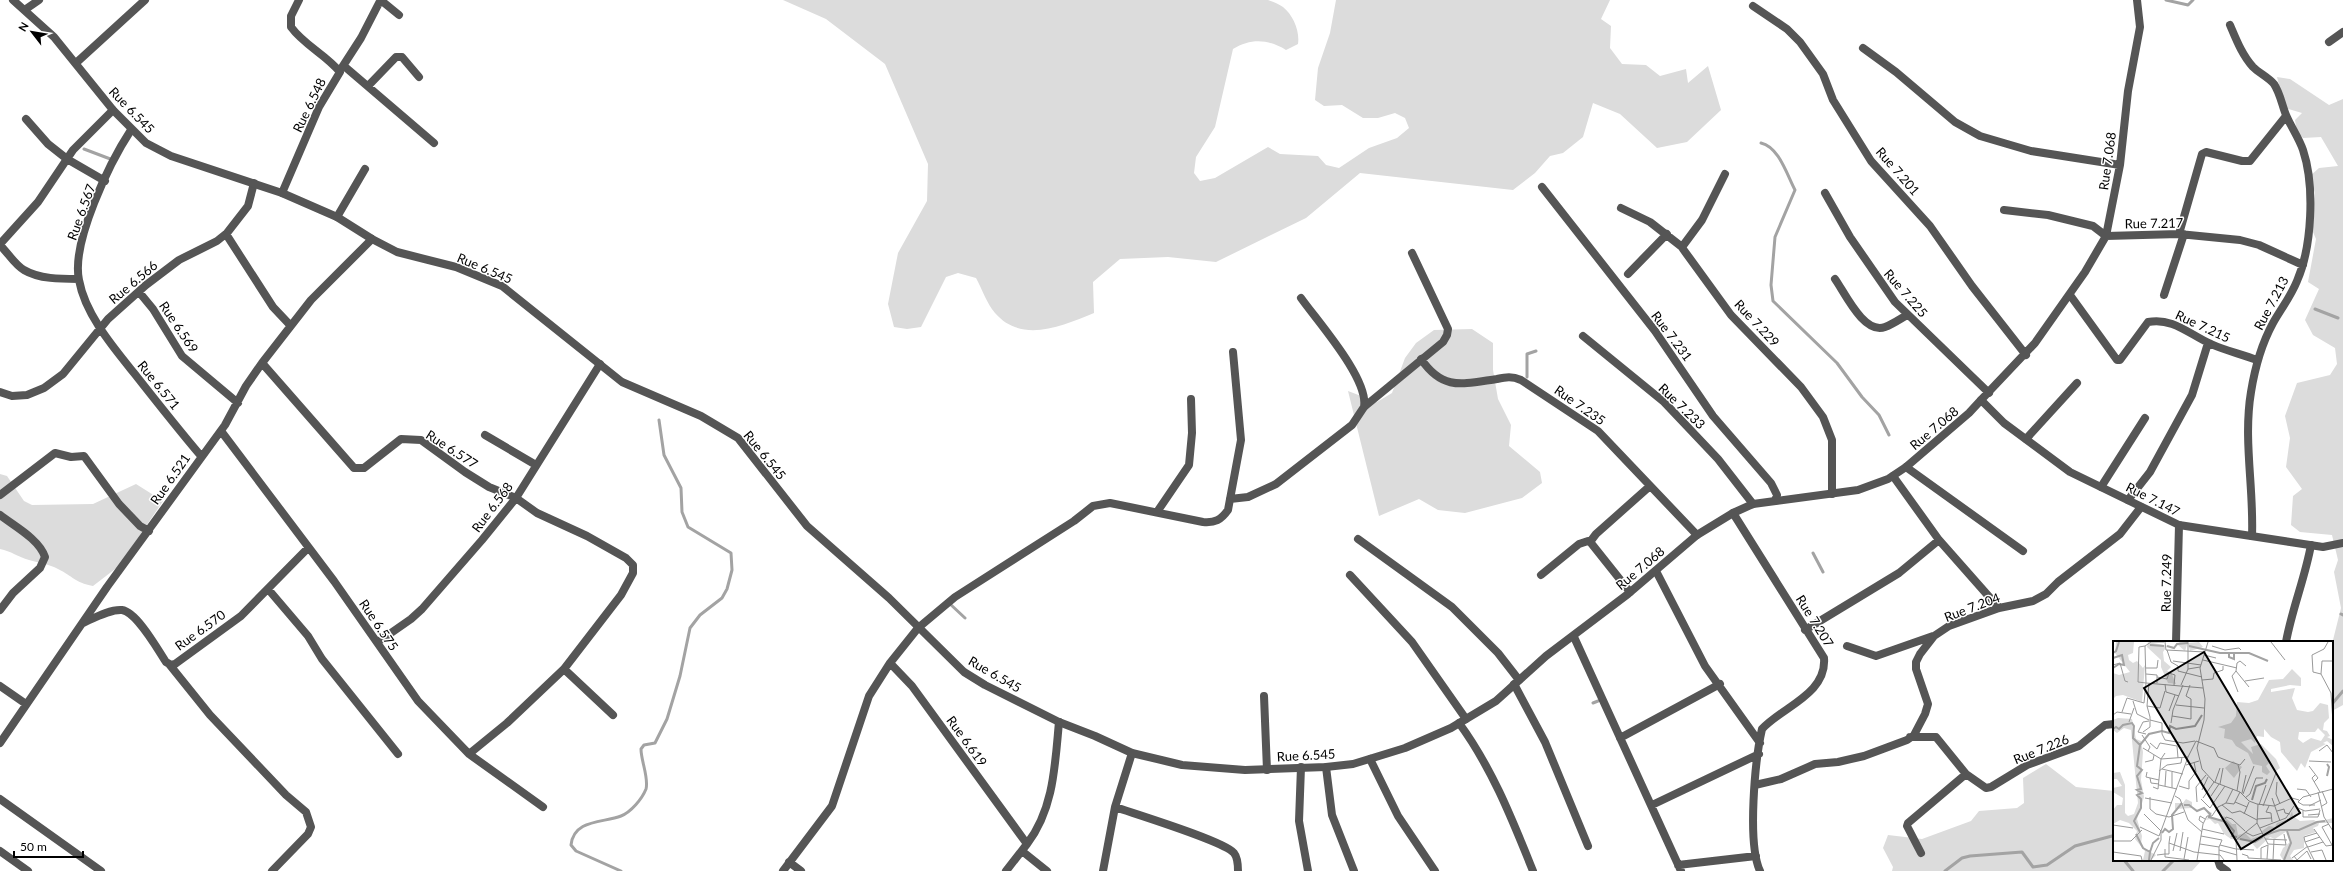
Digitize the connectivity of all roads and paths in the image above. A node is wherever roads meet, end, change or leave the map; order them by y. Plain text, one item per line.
1 (13, 0) edge
2 (39, 0) edge
3 (145, 0) edge
4 (299, 0) edge
5 (2137, 0) edge
6 (1753, 6) dead end
7 (26, 9) junction
8 (399, 15) dead end
9 (2230, 25) dead end
10 (2343, 32) edge
11 (2329, 42) dead end
12 (1863, 48) dead end
13 (76, 63) junction
14 (342, 69) junction
15 (419, 77) dead end
16 (368, 86) junction
17 (113, 110) junction
18 (2286, 116) junction
19 (26, 119) dead end
20 (131, 130) junction
21 (434, 143) dead end
22 (66, 159) junction
23 (2120, 165) junction
24 (365, 169) dead end
25 (1725, 174) dead end
26 (105, 182) junction
27 (254, 183) junction
28 (1542, 188) dead end
29 (282, 193) junction
30 (1825, 193) dead end
31 (1621, 208) dead end
32 (2004, 210) dead end
33 (336, 218) junction
34 (226, 234) junction
35 (1667, 234) junction
36 (2181, 234) junction
37 (2106, 236) junction
38 (372, 239) junction
39 (0, 244) edge
40 (1682, 247) junction
41 (1412, 253) dead end
42 (2303, 265) junction
43 (1628, 274) dead end
44 (78, 279) junction
45 (1835, 279) dead end
46 (138, 292) junction
47 (2070, 295) junction
48 (2164, 295) dead end
49 (1301, 298) dead end
50 (1907, 315) junction
51 (290, 326) junction
52 (100, 328) junction
53 (1583, 336) dead end
54 (2208, 343) junction
55 (1233, 352) dead end
56 (2026, 355) junction
57 (1421, 359) junction
58 (2257, 360) junction
59 (262, 363) junction
60 (600, 364) junction
61 (2077, 383) dead end
62 (0, 392) edge
63 (1989, 393) junction
64 (1191, 399) dead end
65 (1981, 400) junction
66 (238, 403) junction
67 (1364, 407) junction
68 (2145, 418) dead end
69 (221, 431) junction
70 (485, 435) dead end
71 (2026, 439) junction
72 (201, 456) junction
73 (536, 465) junction
74 (1906, 467) junction
75 (1893, 476) junction
76 (1650, 486) junction
77 (2101, 487) junction
78 (1832, 494) junction
79 (0, 495) edge
80 (516, 498) junction
81 (1230, 499) junction
82 (2128, 500) junction
83 (1775, 501) junction
84 (1754, 504) junction
85 (2141, 507) junction
86 (1157, 512) junction
87 (1733, 513) junction
88 (0, 515) edge
89 (2179, 526) junction
90 (149, 531) junction
91 (1697, 535) junction
92 (2252, 536) junction
93 (1358, 539) dead end
94 (1939, 540) junction
95 (1590, 542) junction
96 (2343, 543) edge
97 (2311, 545) junction
98 (308, 548) junction
99 (2023, 551) dead end
100 (1656, 571) junction
101 (1541, 574) dead end
102 (1350, 575) dead end
103 (268, 590) junction
104 (1630, 592) junction
105 (1999, 608) junction
106 (0, 610) edge
107 (82, 624) junction
108 (918, 628) junction
109 (1805, 630) junction
110 (1934, 636) junction
111 (1574, 637) junction
112 (2176, 641) edge
113 (2286, 641) edge
114 (378, 642) junction
115 (1847, 646) dead end
116 (890, 663) junction
117 (169, 664) junction
118 (564, 670) junction
119 (1516, 682) junction
120 (1720, 684) junction
121 (0, 686) edge
122 (1264, 696) dead end
123 (26, 704) junction
124 (613, 715) dead end
125 (1463, 721) junction
126 (1059, 722) junction
127 (2113, 724) edge
128 (1910, 737) junction
129 (1620, 738) junction
130 (0, 743) edge
131 (1760, 743) junction
132 (1132, 753) junction
133 (398, 754) dead end
134 (469, 754) junction
135 (1759, 754) junction
136 (1370, 759) junction
137 (1301, 767) junction
138 (1326, 767) junction
139 (1267, 770) junction
140 (1966, 774) junction
141 (1756, 785) junction
142 (0, 799) edge
143 (1652, 805) junction
144 (543, 806) dead end
145 (1115, 807) junction
146 (1027, 844) junction
147 (1588, 846) dead end
148 (0, 851) edge
149 (1022, 851) junction
150 (1921, 853) dead end
151 (1756, 856) junction
152 (2218, 861) edge
153 (789, 862) junction
154 (1680, 868) edge
155 (28, 871) edge
156 (101, 871) edge
157 (272, 871) edge
158 (783, 871) edge
159 (801, 871) edge
160 (1006, 871) edge
161 (1047, 871) edge
162 (1103, 871) edge
163 (1238, 871) edge
164 (1308, 871) edge
165 (1354, 871) edge
166 (1435, 871) edge
167 (1533, 871) edge
168 (1760, 871) edge
169 (2227, 871) edge

1 - 7 street, Rue 6.545
2 - 7 street
3 - 13 street
4 - 14 street, Rue 6.548
5 - 23 street, Rue 7.068
6 - 56 street, Rue 7.201
7 - 13 street, Rue 6.545
8 - 14 street
9 - 18 street, Rue 7.213
10 - 11 street
12 - 23 street
13 - 17 street, Rue 6.545
14 - 16 street
14 - 29 street, Rue 6.548
15 - 16 street
16 - 21 street
17 - 20 street, Rue 6.545
17 - 22 street
18 - 36 street
18 - 42 street, Rue 7.213
19 - 22 street
20 - 26 street, Rue 6.567
20 - 27 street, Rue 6.545
22 - 26 street
22 - 39 street
23 - 37 street, Rue 7.068
24 - 33 street
25 - 40 street
26 - 44 street, Rue 6.567
27 - 29 street, Rue 6.545
27 - 34 street, Rue 6.566
28 - 83 street, Rue 7.231
29 - 33 street, Rue 6.545
30 - 50 street, Rue 7.225
31 - 35 street, Rue 7.229
32 - 37 street, Rue 7.217
33 - 38 street, Rue 6.545
34 - 46 street, Rue 6.566
34 - 51 street
35 - 40 street, Rue 7.229
35 - 43 street
36 - 37 street, Rue 7.217
36 - 42 street, Rue 7.217
36 - 48 street
37 - 47 street, Rue 7.068
38 - 51 street, Rue 6.521
38 - 60 street, Rue 6.545
39 - 44 street
40 - 78 street, Rue 7.229
41 - 57 street
42 - 58 street, Rue 7.213
44 - 52 street, Rue 6.567
45 - 50 street
46 - 52 street, Rue 6.566
46 - 66 street, Rue 6.569
47 - 54 street, Rue 7.215
47 - 56 street, Rue 7.068
49 - 67 street
50 - 63 street, Rue 7.225
51 - 59 street, Rue 6.521
52 - 62 street, Rue 6.566
52 - 72 street, Rue 6.571
53 - 84 street, Rue 7.233
54 - 58 street, Rue 7.215
54 - 82 street
55 - 81 street
56 - 63 street, Rue 7.068
57 - 67 street
57 - 76 street, Rue 7.235
58 - 92 street, Rue 7.213
59 - 66 street, Rue 6.521
59 - 80 street, Rue 6.577
60 - 73 street, Rue 6.568
60 - 108 street, Rue 6.545
61 - 71 street
63 - 65 street, Rue 7.068
64 - 86 street
65 - 71 street, Rue 7.147
65 - 74 street, Rue 7.068
66 - 69 street, Rue 6.521
67 - 81 street
68 - 77 street
69 - 72 street, Rue 6.521
69 - 98 street, Rue 6.575
70 - 73 street
71 - 77 street, Rue 7.147
72 - 90 street, Rue 6.521
73 - 80 street, Rue 6.568
74 - 75 street, Rue 7.068
74 - 99 street
75 - 78 street, Rue 7.068
75 - 94 street
76 - 91 street, Rue 7.235
76 - 95 street
77 - 82 street, Rue 7.147
78 - 83 street, Rue 7.068
79 - 90 street
80 - 114 street, Rue 6.568
80 - 118 street, Rue 6.577
81 - 86 street
82 - 85 street, Rue 7.147
83 - 84 street, Rue 7.068
84 - 87 street, Rue 7.068
85 - 89 street, Rue 7.147
85 - 105 street, Rue 7.204
86 - 108 street
87 - 91 street, Rue 7.068
87 - 109 street, Rue 7.207
88 - 106 street
89 - 92 street, Rue 7.147
89 - 112 street, Rue 7.249
90 - 107 street, Rue 6.521
91 - 100 street, Rue 7.068
92 - 97 street, Rue 7.147
93 - 119 street
94 - 105 street
94 - 109 street
95 - 101 street
95 - 104 street
96 - 97 street, Rue 7.147
97 - 113 street
98 - 103 street, Rue 6.570
98 - 114 street, Rue 6.575
100 - 104 street, Rue 7.068
100 - 120 street
102 - 125 street
103 - 117 street, Rue 6.570
103 - 133 street
104 - 111 street, Rue 7.068
105 - 110 street, Rue 7.204
107 - 117 street, Rue 6.570
107 - 123 street, Rue 6.521
108 - 116 street
108 - 126 street, Rue 6.545
109 - 131 street, Rue 7.207
110 - 115 street
110 - 128 street, Rue 7.204
111 - 119 street, Rue 7.068
111 - 129 street
114 - 134 street, Rue 6.575
116 - 146 street, Rue 6.619
116 - 153 street
117 - 157 street
118 - 124 street
118 - 134 street
119 - 125 street, Rue 6.545
119 - 147 street
120 - 129 street
120 - 131 street
121 - 123 street
122 - 139 street
123 - 130 street, Rue 6.521
125 - 136 street, Rue 6.545
125 - 167 street
126 - 132 street, Rue 6.545
126 - 146 street
127 - 140 street, Rue 7.226
128 - 140 street, Rue 7.226
128 - 141 street, Rue 7.204
129 - 143 street
131 - 135 street, Rue 7.207
132 - 139 street, Rue 6.545
132 - 145 street
134 - 144 street, Rue 6.575
135 - 141 street, Rue 7.207
135 - 143 street
136 - 138 street, Rue 6.545
136 - 166 street
137 - 138 street, Rue 6.545
137 - 139 street, Rue 6.545
137 - 164 street
138 - 165 street
140 - 150 street
141 - 151 street, Rue 7.207
142 - 156 street
143 - 154 street
145 - 162 street
145 - 163 street
146 - 149 street
148 - 155 street
149 - 160 street
149 - 161 street
151 - 154 street
151 - 168 street, Rue 7.207
152 - 169 street
153 - 158 street
153 - 159 street

